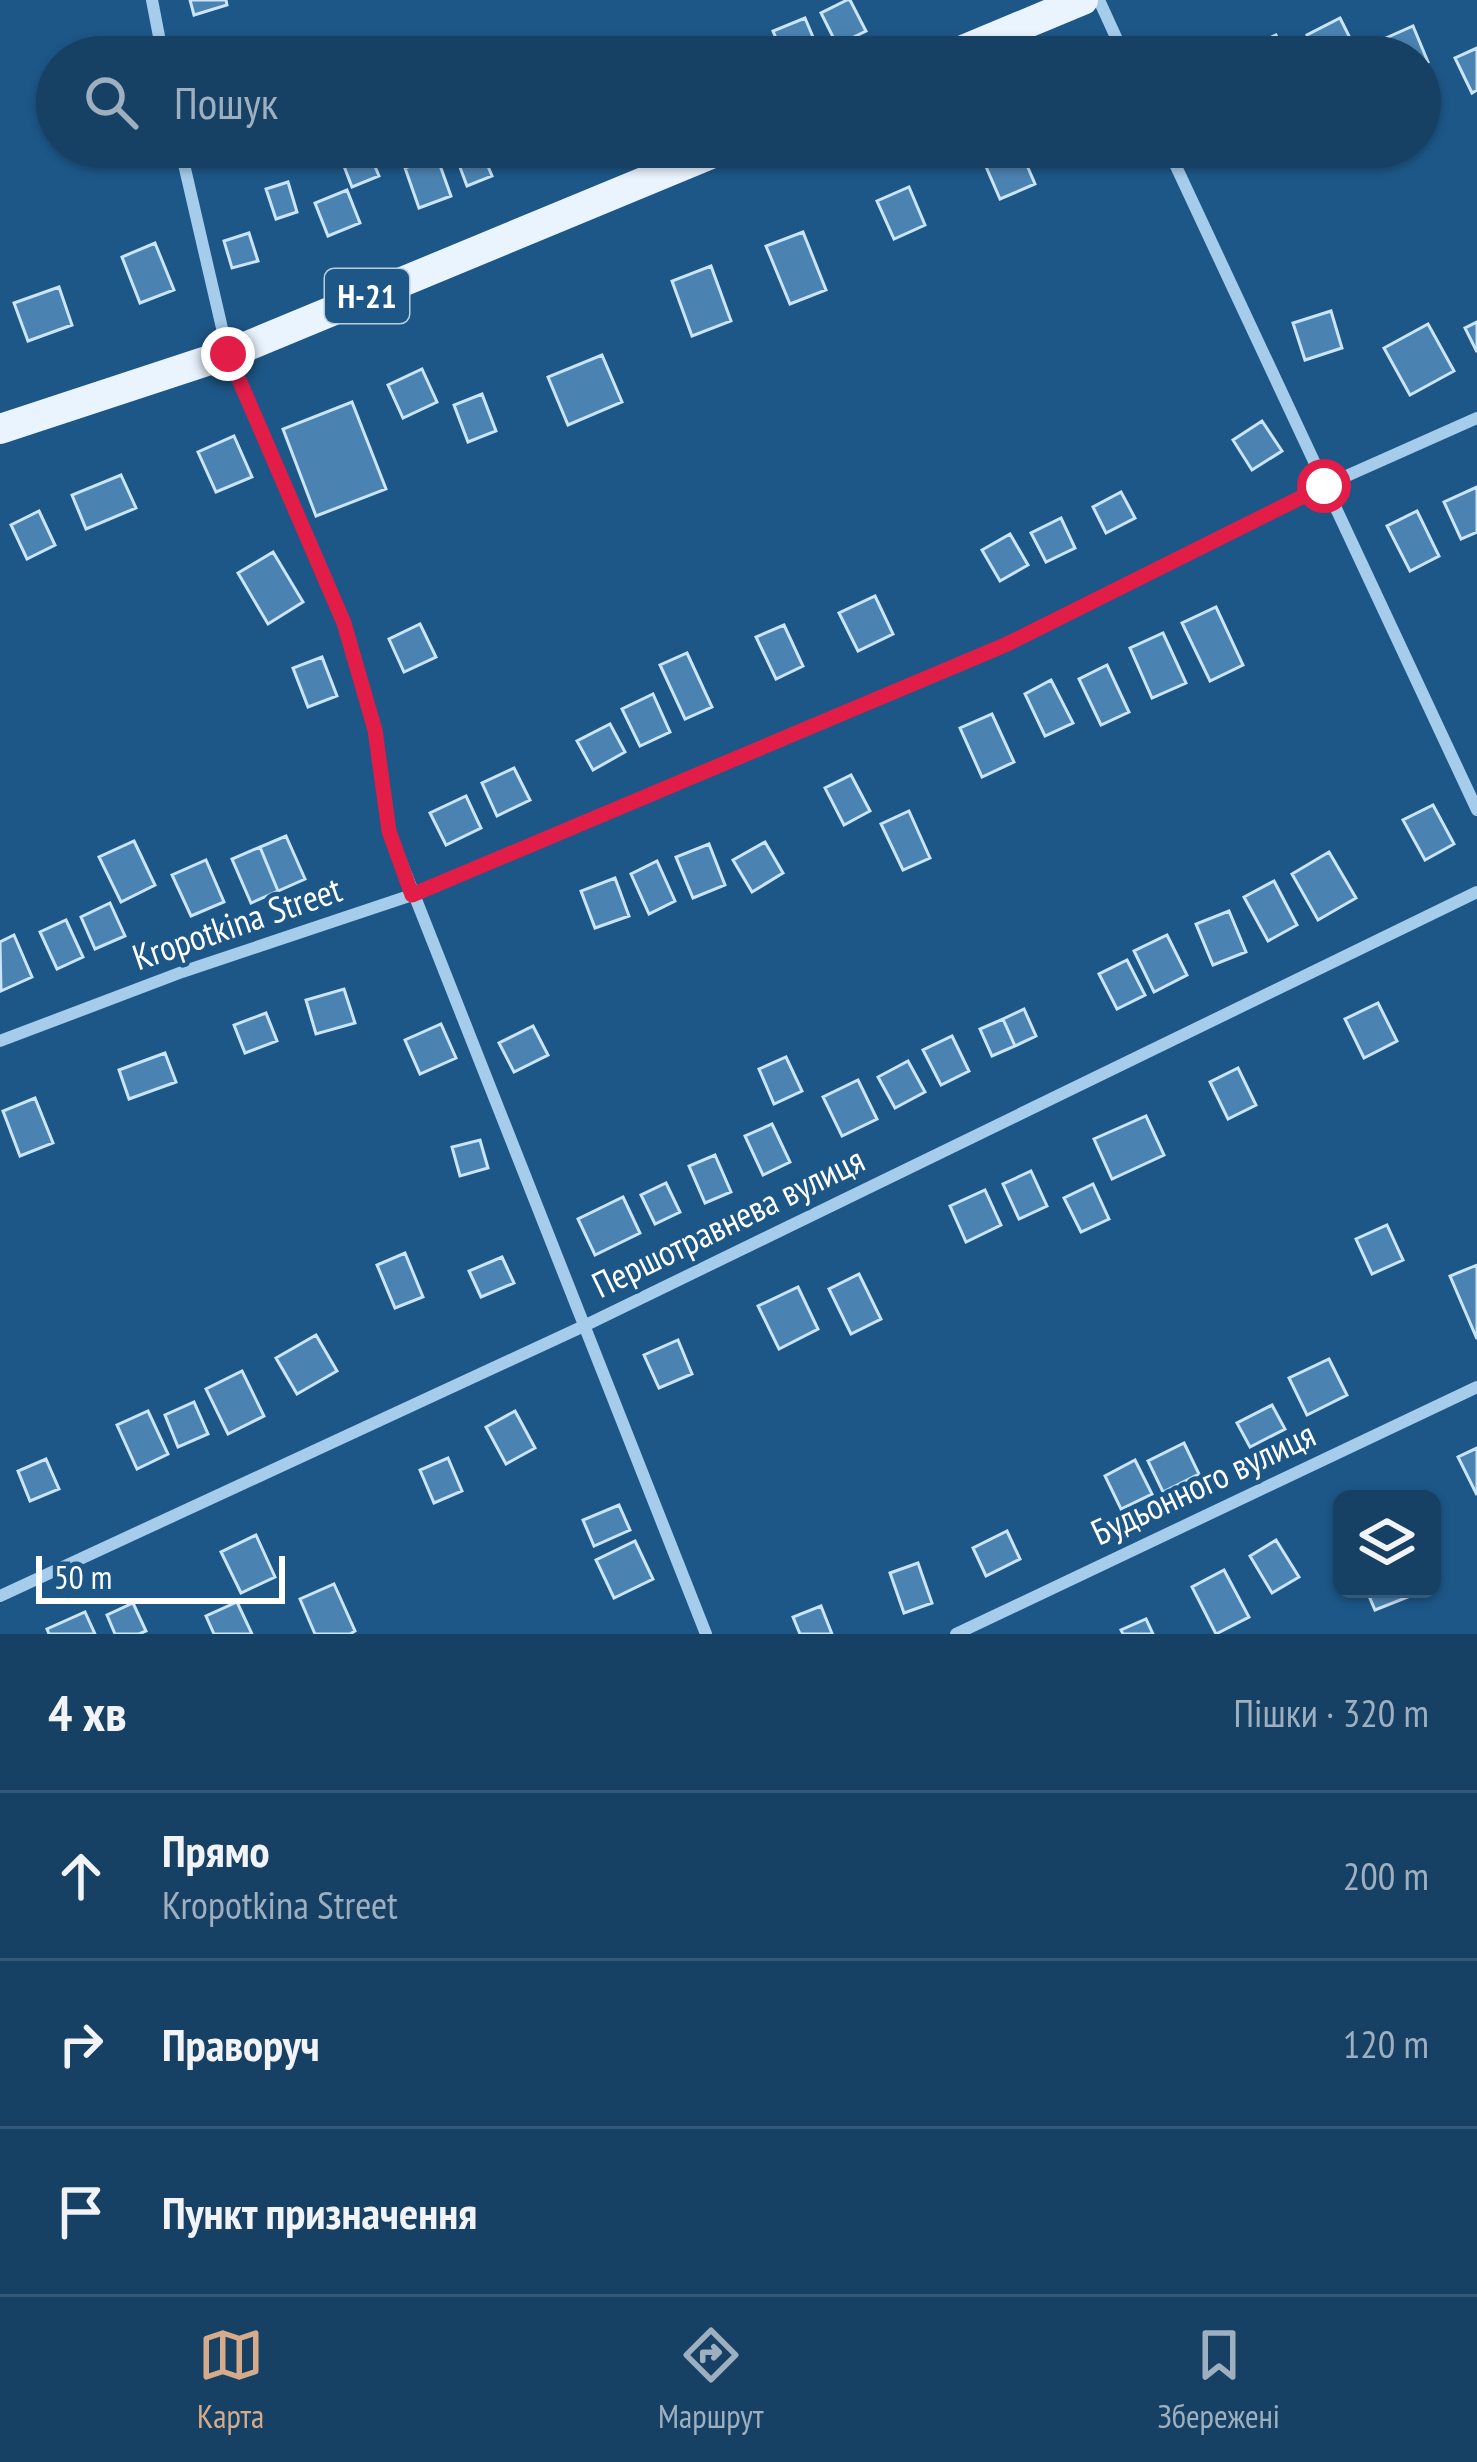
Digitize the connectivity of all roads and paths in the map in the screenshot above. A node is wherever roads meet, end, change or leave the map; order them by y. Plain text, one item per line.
1 (152, 0) edge
2 (1083, 0) edge
3 (1099, 0) edge
4 (159, 36) edge
5 (996, 36) edge
6 (1116, 36) edge
7 (185, 168) edge
8 (677, 168) edge
9 (1177, 168) edge
10 (228, 354) junction
11 (1477, 418) edge
12 (0, 429) edge
13 (1324, 486) junction
14 (1477, 810) edge
15 (1477, 892) edge
16 (412, 895) junction
17 (0, 1041) edge
18 (586, 1325) junction
19 (1477, 1387) edge
20 (0, 1596) edge
21 (706, 1634) edge
22 (956, 1634) edge

1 - 4 street
2 - 5 main road
3 - 6 street
7 - 10 street
8 - 10 main road, Н-21
9 - 13 street
10 - 12 main road, Н-21
10 - 16 street
11 - 13 street, Kropotkina Street
13 - 14 street
13 - 16 street, Kropotkina Street
15 - 18 street, Першотравнева вулиця
16 - 17 street, Kropotkina Street
16 - 18 street
18 - 20 street, Першотравнева вулиця
18 - 21 street
19 - 22 street, Будьонного вулиця

